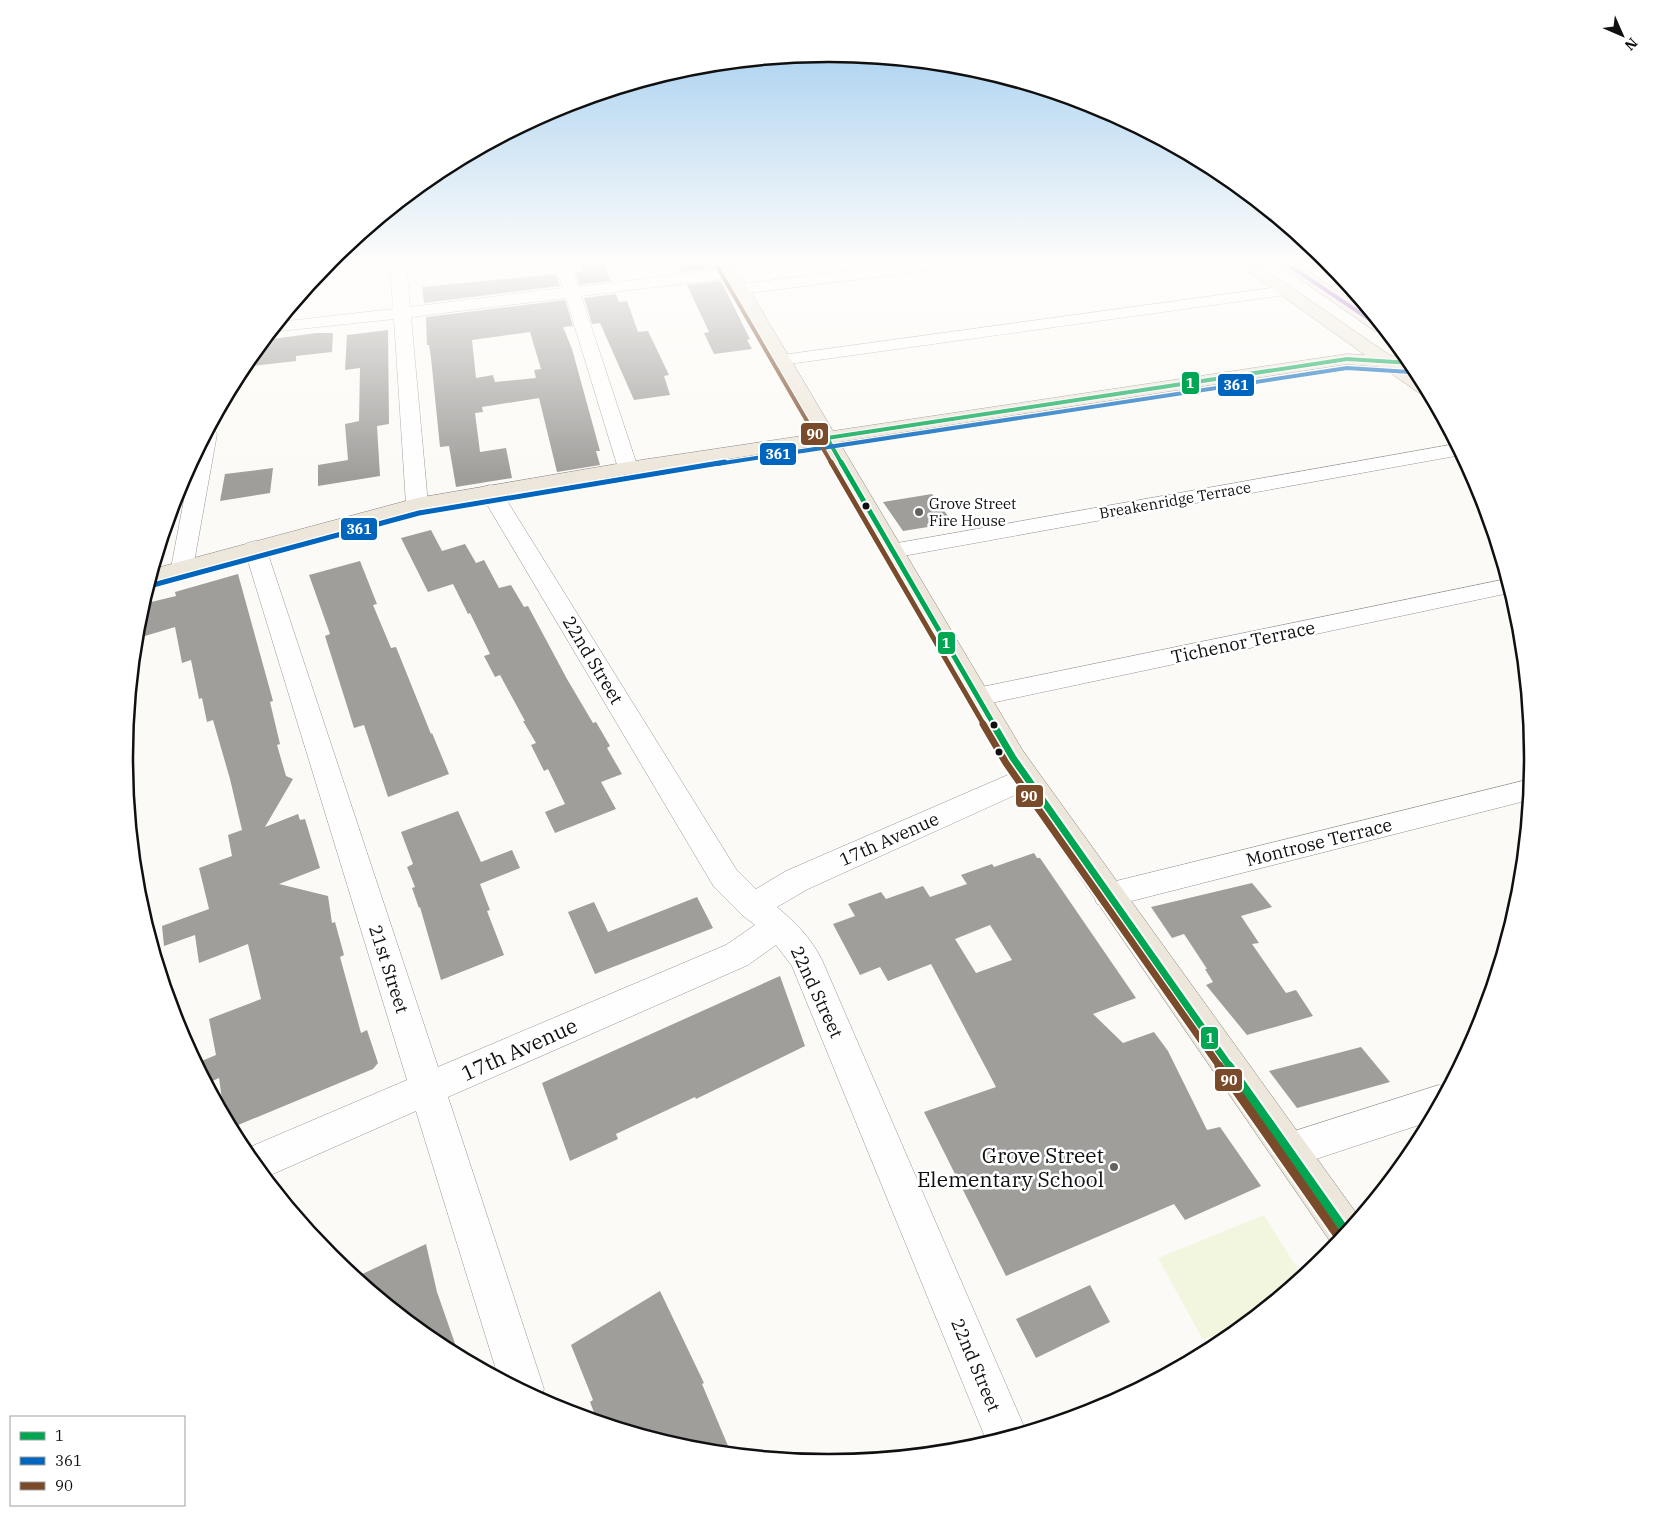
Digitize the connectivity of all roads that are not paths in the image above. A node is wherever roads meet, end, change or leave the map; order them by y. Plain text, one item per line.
1 (404, 335) edge
2 (585, 335) edge
3 (767, 335) edge
4 (966, 335) edge
5 (1348, 335) edge
6 (782, 360) junction
7 (1385, 361) junction
8 (1400, 362) edge
9 (1411, 379) edge
10 (827, 438) junction
11 (1452, 451) edge
12 (203, 454) edge
13 (628, 468) junction
14 (490, 491) junction
15 (417, 504) junction
16 (255, 548) junction
17 (892, 551) junction
18 (182, 568) junction
19 (158, 575) edge
20 (1502, 587) edge
21 (977, 697) junction
22 (1027, 778) junction
23 (1523, 791) edge
24 (1108, 895) junction
25 (766, 916) junction
26 (428, 1089) junction
27 (1432, 1104) edge
28 (1289, 1150) junction
29 (262, 1161) edge
30 (1342, 1226) edge
31 (521, 1382) edge
32 (1004, 1431) edge

1 - 15 street
2 - 13 street
3 - 6 main road
4 - 6 street
5 - 7 main road
6 - 10 main road
7 - 8 main road
7 - 9 main road
7 - 10 main road
10 - 13 main road
10 - 17 main road
11 - 17 street, Breakenridge Terrace
12 - 18 street
13 - 14 main road
14 - 15 main road
14 - 25 street, 22nd Street
15 - 16 main road
16 - 18 main road
16 - 26 street, 21st Street
17 - 21 main road
18 - 19 main road
20 - 21 street, Tichenor Terrace
21 - 22 main road
22 - 24 main road
22 - 25 street, 17th Avenue
23 - 24 street, Montrose Terrace
24 - 28 main road
25 - 26 street, 17th Avenue
25 - 32 street, 22nd Street
26 - 29 street, 17th Avenue
26 - 31 street, 21st Street
27 - 28 street
28 - 30 main road

